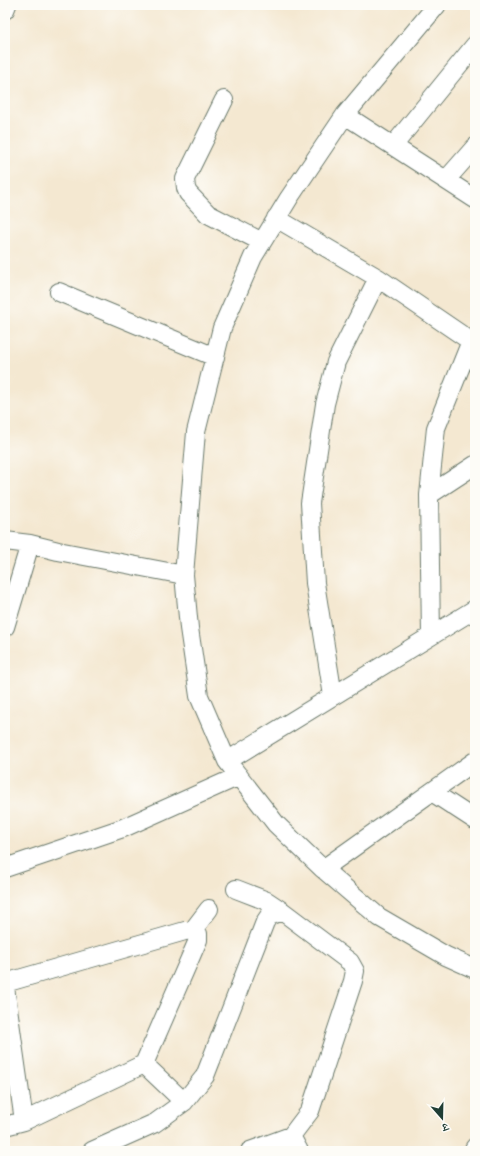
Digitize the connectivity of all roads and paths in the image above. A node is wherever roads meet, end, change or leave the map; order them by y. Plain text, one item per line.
1 (7, 5) edge
2 (437, 5) edge
3 (5, 10) edge
4 (473, 52) edge
5 (224, 100) dead end
6 (345, 115) junction
7 (393, 146) junction
8 (475, 147) edge
9 (446, 180) junction
10 (475, 199) edge
11 (276, 218) junction
12 (262, 242) junction
13 (378, 278) junction
14 (59, 292) dead end
15 (473, 342) edge
16 (215, 357) junction
17 (475, 465) edge
18 (429, 495) junction
19 (5, 541) edge
20 (30, 544) junction
21 (184, 575) junction
22 (475, 609) edge
23 (5, 627) edge
24 (431, 636) junction
25 (333, 696) junction
26 (227, 761) junction
27 (475, 761) edge
28 (239, 776) junction
29 (432, 792) junction
30 (475, 820) edge
31 (5, 868) edge
32 (323, 869) junction
33 (236, 889) dead end
34 (209, 909) dead end
35 (282, 911) junction
36 (193, 930) junction
37 (475, 969) edge
38 (5, 983) edge
39 (5, 987) edge
40 (144, 1064) junction
41 (184, 1102) junction
42 (24, 1121) junction
43 (5, 1126) edge
44 (295, 1144) edge
45 (475, 1147) edge
46 (92, 1151) edge
47 (250, 1151) edge
48 (474, 1151) edge

1 - 3 street
2 - 6 street
4 - 7 street
5 - 12 street
6 - 7 street
6 - 11 street
7 - 9 street
8 - 9 street
9 - 10 street
11 - 12 street
11 - 13 street
12 - 16 street
13 - 15 street
13 - 25 street
14 - 16 street
15 - 18 street
16 - 21 street
17 - 18 street
18 - 24 street
19 - 20 street
20 - 21 street
20 - 23 street
21 - 26 street
22 - 24 street
24 - 25 street
25 - 26 street
26 - 28 street
27 - 29 street
28 - 31 street
28 - 32 street
29 - 30 street
29 - 32 street
32 - 37 street
33 - 35 street
34 - 36 street
35 - 41 street
35 - 44 street
36 - 38 street
36 - 40 street
39 - 42 street
40 - 41 street
40 - 42 street
41 - 46 street
42 - 43 street
44 - 47 street
45 - 48 street

